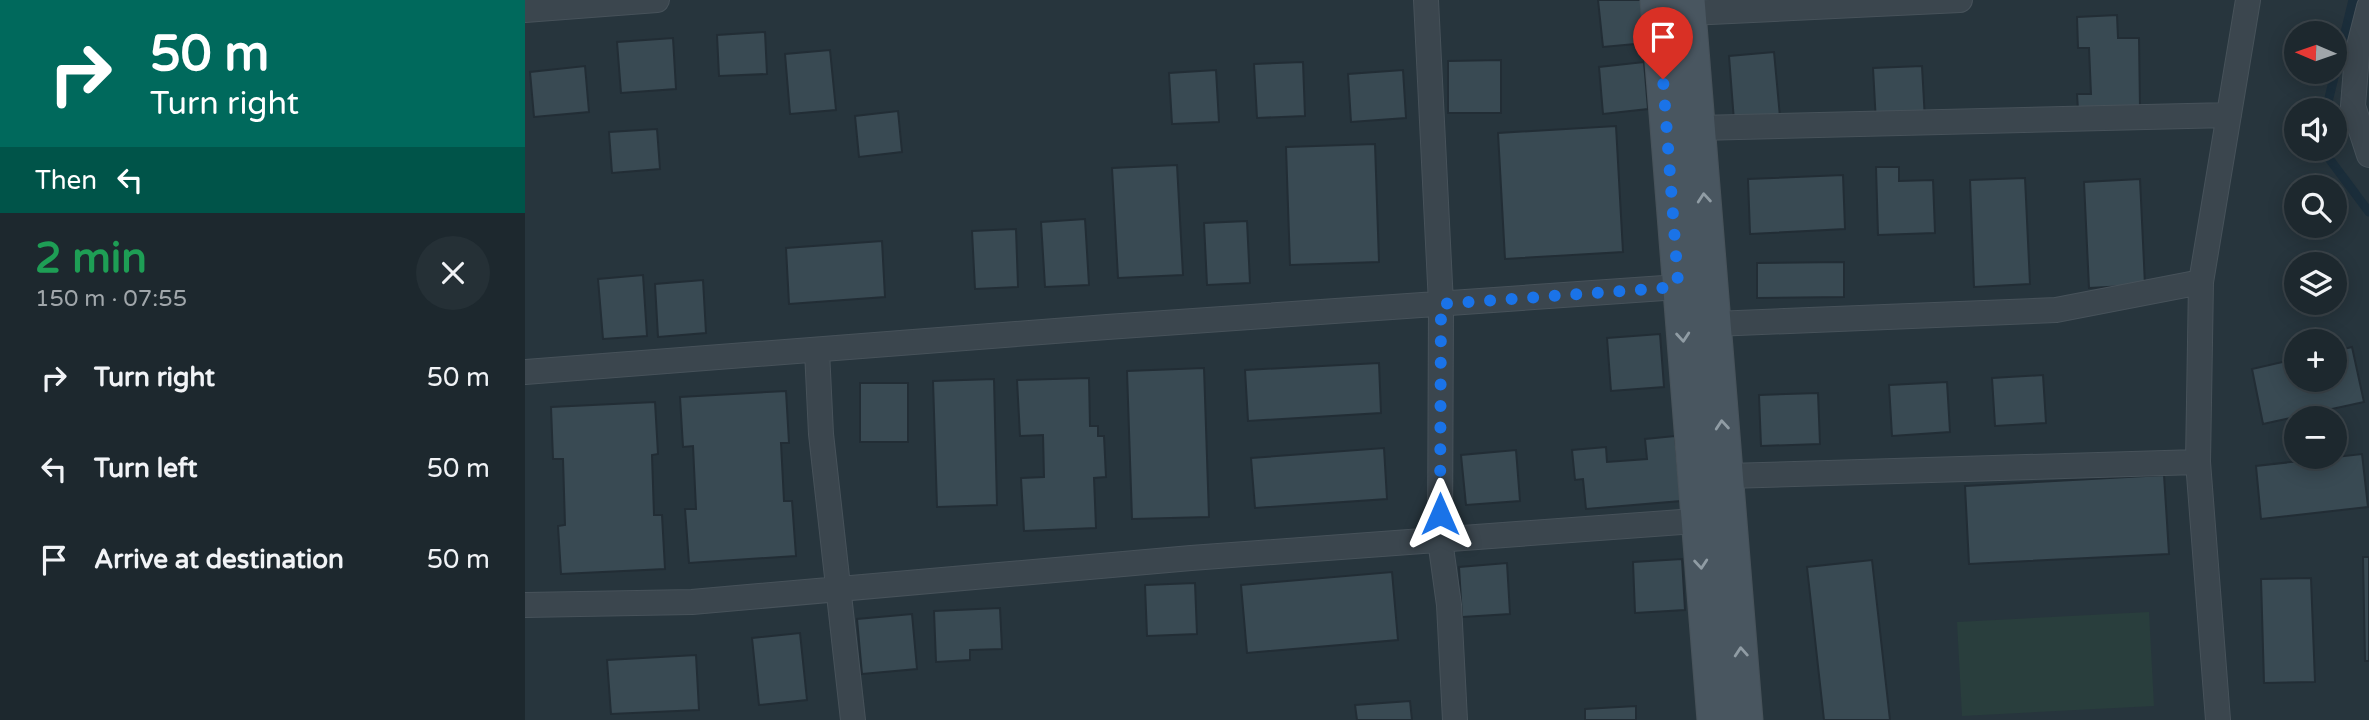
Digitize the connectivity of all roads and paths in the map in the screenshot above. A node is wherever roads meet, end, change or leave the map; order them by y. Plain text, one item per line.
1 (657, 0) edge
2 (1426, 0) edge
3 (1657, 0) edge
4 (1960, 0) edge
5 (2248, 0) edge
6 (1689, 6) edge
7 (2369, 7) edge
8 (525, 10) edge
9 (2229, 115) junction
10 (1698, 128) junction
11 (2369, 155) edge
12 (1694, 281) junction
13 (2201, 282) junction
14 (1441, 304) junction
15 (1714, 324) junction
16 (817, 351) junction
17 (525, 372) edge
18 (2198, 462) junction
19 (1727, 476) junction
20 (1730, 514) junction
21 (1698, 519) junction
22 (1440, 540) junction
23 (838, 588) junction
24 (525, 605) edge
25 (853, 720) edge
26 (1455, 720) edge
27 (1714, 720) edge
28 (1746, 720) edge
29 (2218, 720) edge

1 - 8 street
2 - 14 street
3 - 12 main road
4 - 6 street
5 - 9 street
6 - 10 main road
7 - 11 street
9 - 10 street
9 - 13 street
12 -> 10 main road
12 - 14 street
12 - 15 main road
12 -> 21 main road
13 - 15 street
13 - 18 street
14 - 16 street
14 - 22 street
19 -> 15 main road
16 - 17 street
16 - 23 street
18 - 19 street
18 - 29 street
19 - 20 main road
20 - 21 street
28 -> 20 main road
21 - 22 street
21 -> 27 main road
22 - 23 street
22 - 26 street
23 - 24 street
23 - 25 street

